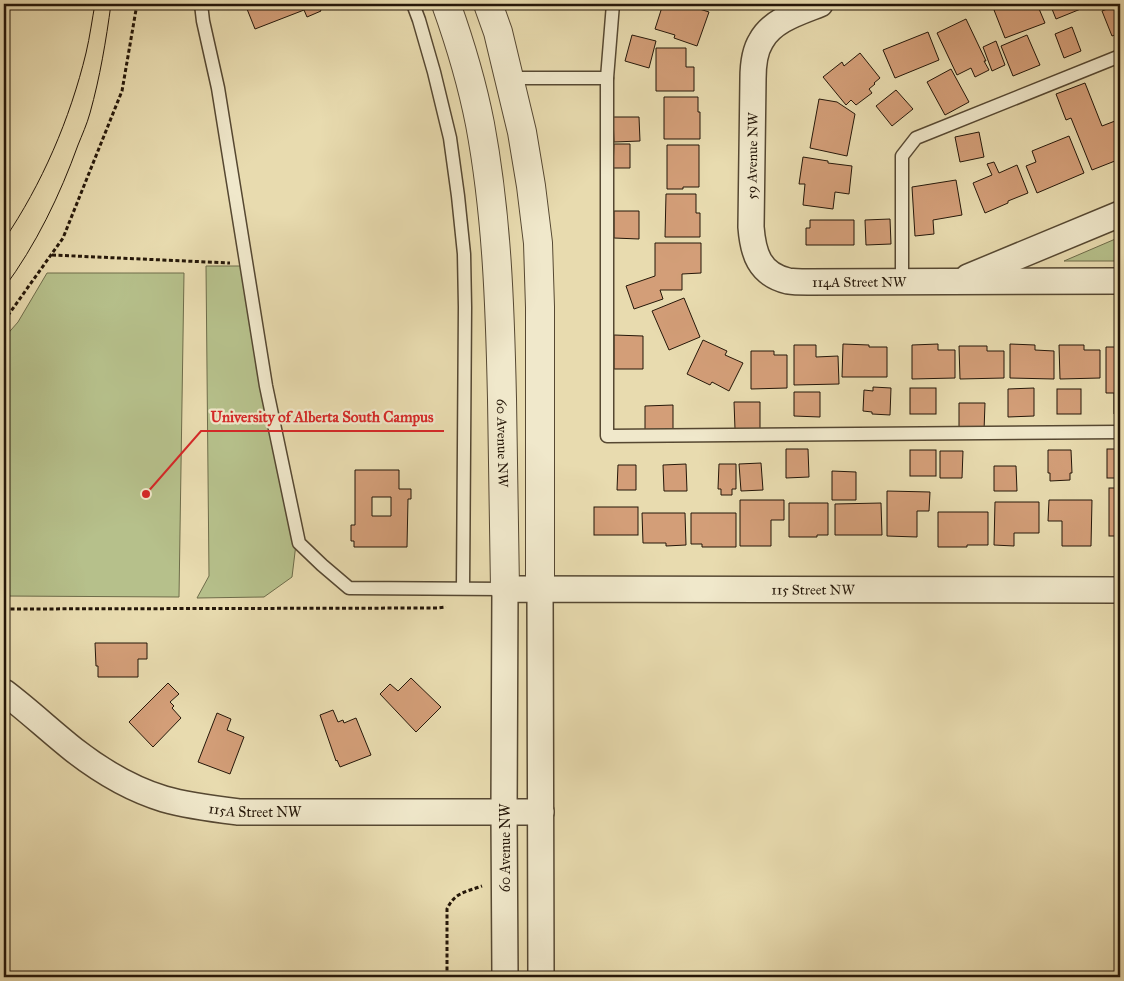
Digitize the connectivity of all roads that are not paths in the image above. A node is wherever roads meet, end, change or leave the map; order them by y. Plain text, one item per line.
1 (201, 4) edge
2 (413, 4) edge
3 (446, 4) edge
4 (488, 4) edge
5 (613, 4) edge
6 (820, 4) edge
7 (1120, 56) edge
8 (510, 78) junction
9 (607, 78) junction
10 (1120, 214) edge
11 (765, 270) joint
12 (1120, 280) edge
13 (902, 282) junction
14 (957, 282) junction
15 (1120, 432) edge
16 (463, 588) junction
17 (540, 588) junction
18 (505, 589) junction
19 (1120, 590) edge
20 (4, 692) edge
21 (504, 812) junction
22 (541, 812) junction
23 (506, 977) edge
24 (541, 977) edge

1 - 16 lane
2 - 16 lane
3 - 18 street, 60 Avenue NW
4 - 8 street
5 - 9 lane
6 - 11 street, 59 Avenue NW
7 - 13 lane
8 - 9 lane
8 - 17 street
9 - 15 lane
10 - 14 street, 114A Street NW
11 - 13 street, 114A Street NW
12 - 14 street, 114A Street NW
13 - 14 street, 114A Street NW
16 - 18 lane
17 - 18 street, 115 Street NW
17 - 19 street, 115 Street NW
17 - 22 street
18 - 21 street, 60 Avenue NW
20 - 21 street, 115A Street NW
21 - 22 street, 115A Street NW
21 - 23 street, 60 Avenue NW
22 - 24 street

